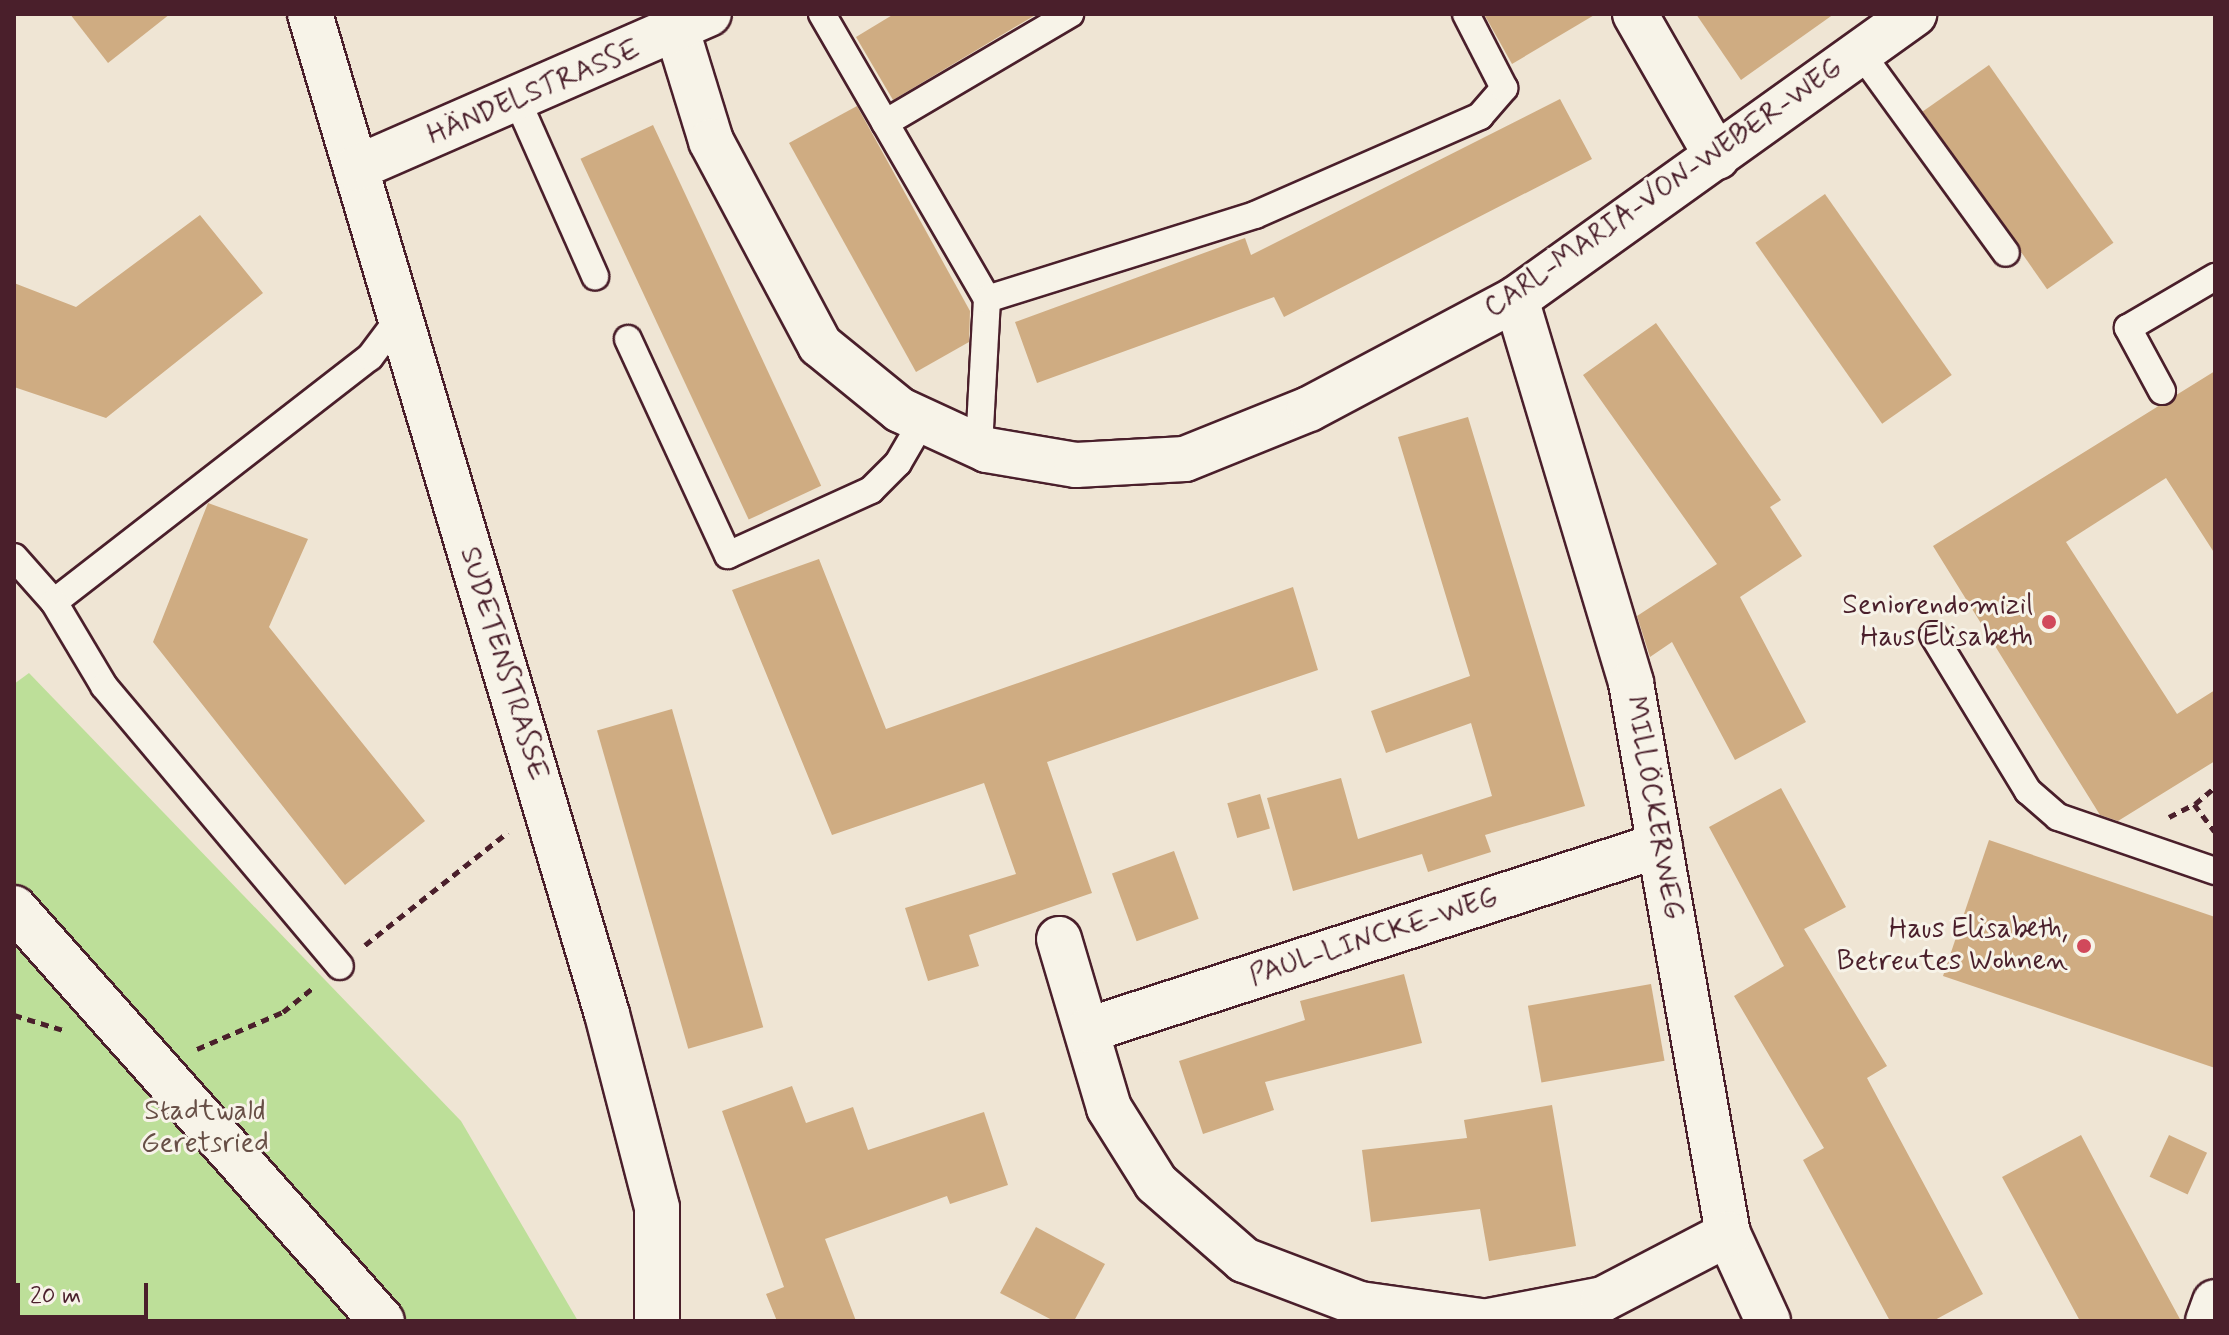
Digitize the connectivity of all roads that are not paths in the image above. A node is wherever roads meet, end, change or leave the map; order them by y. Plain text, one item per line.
1 (310, 14) edge
2 (822, 14) edge
3 (1070, 14) edge
4 (1466, 14) edge
5 (1914, 14) edge
6 (1645, 18) edge
7 (686, 20) edge
8 (1860, 52) junction
9 (517, 100) junction
10 (885, 123) junction
11 (1717, 157) junction
12 (356, 168) junction
13 (2006, 253) dead end
14 (595, 276) dead end
15 (2215, 277) edge
16 (987, 299) junction
17 (1516, 299) junction
18 (400, 317) junction
19 (628, 339) dead end
20 (2162, 391) dead end
21 (923, 420) junction
22 (979, 446) junction
23 (14, 557) edge
24 (54, 602) junction
25 (1933, 635) dead end
26 (1660, 845) junction
27 (2215, 871) edge
28 (14, 908) edge
29 (1059, 939) dead end
30 (340, 966) road end
31 (1088, 1030) junction
32 (1728, 1234) junction
33 (2215, 1302) edge
34 (382, 1321) edge
35 (657, 1321) edge
36 (1481, 1321) edge
37 (1488, 1321) edge
38 (1768, 1321) edge
39 (2208, 1321) edge

1 - 12 street, SUDETENSTRASSE
2 - 10 lane
3 - 10 lane
4 - 16 lane
5 - 8 street, CARL-MARIA-VON-WEBER-WEG
6 - 11 street
7 - 9 street, HÄNDELSTRASSE
7 - 21 street, CARL-MARIA-VON-WEBER-WEG
8 - 11 street, CARL-MARIA-VON-WEBER-WEG
8 - 13 lane
9 - 12 street, HÄNDELSTRASSE
9 - 14 lane
10 - 16 lane
11 - 17 street, CARL-MARIA-VON-WEBER-WEG
12 - 18 street, SUDETENSTRASSE
15 - 20 lane
16 - 22 lane
17 - 22 street, CARL-MARIA-VON-WEBER-WEG
17 - 26 street, MILLÖCKERWEG
18 - 24 lane
18 - 35 street, SUDETENSTRASSE
19 - 21 lane
21 - 22 street, CARL-MARIA-VON-WEBER-WEG
23 - 24 lane
24 - 30 lane
25 - 27 lane
26 - 31 street, PAUL-LINCKE-WEG
26 - 32 street, MILLÖCKERWEG
28 - 34 street
29 - 31 street
31 - 36 street
32 - 37 street
32 - 38 street, MILLÖCKERWEG
33 - 39 street

